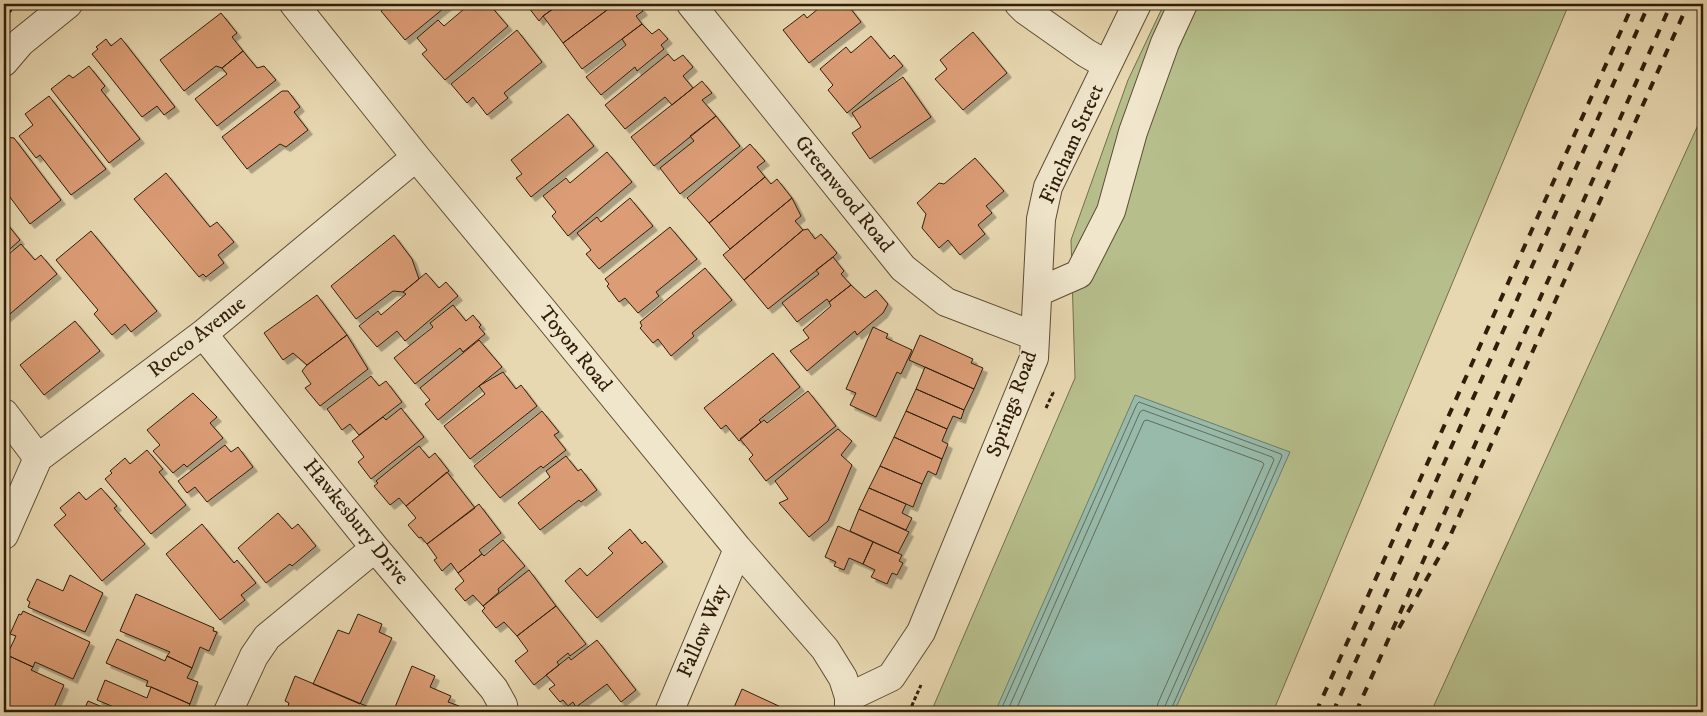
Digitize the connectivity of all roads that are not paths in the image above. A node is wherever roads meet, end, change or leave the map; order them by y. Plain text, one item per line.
1 (68, 4) edge
2 (294, 4) edge
3 (692, 4) edge
4 (1020, 4) edge
5 (1137, 4) edge
6 (1183, 4) edge
7 (4, 62) edge
8 (1107, 65) junction
9 (416, 157) junction
10 (1038, 292) junction
11 (203, 334) junction
12 (1035, 336) junction
13 (4, 413) edge
14 (38, 458) junction
15 (4, 535) edge
16 (375, 548) junction
17 (738, 550) junction
18 (849, 705) edge
19 (228, 712) edge
20 (504, 712) edge
21 (669, 712) edge

1 - 7 street
2 - 9 street, Toyon Road
3 - 12 street, Greenwood Road
4 - 8 street
5 - 8 street, Fincham Street
6 - 10 street
8 - 10 street, Fincham Street
9 - 11 street, Rocco Avenue
9 - 17 street, Toyon Road
10 - 12 street, Springs Road
11 - 14 street, Rocco Avenue
11 - 16 street, Hawkesbury Drive
12 - 18 street, Springs Road
13 - 14 street
14 - 15 street, Rocco Avenue
16 - 19 street
16 - 20 street, Hawkesbury Drive
17 - 18 street, Toyon Road
17 - 21 street, Fallow Way

